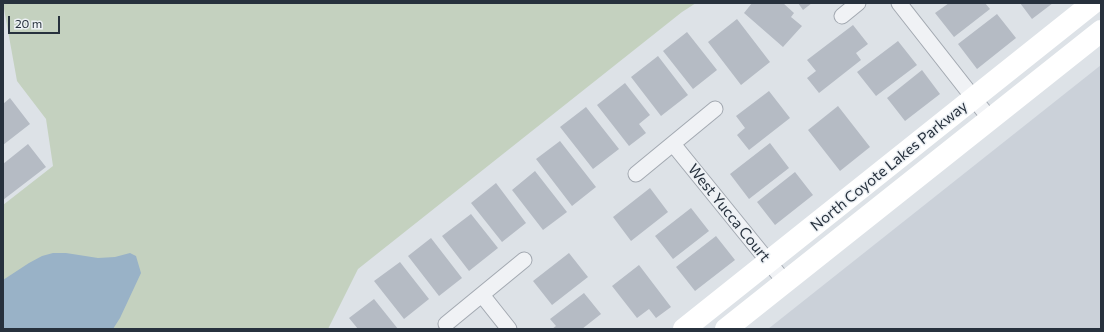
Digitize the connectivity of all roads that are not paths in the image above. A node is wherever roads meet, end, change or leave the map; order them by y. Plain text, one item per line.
1 (858, 3) edge
2 (899, 3) edge
3 (1094, 3) edge
4 (842, 16) dead end
5 (1101, 31) edge
6 (974, 98) junction
7 (715, 109) dead end
8 (990, 119) junction
9 (673, 144) junction
10 (636, 174) dead end
11 (524, 260) dead end
12 (768, 262) junction
13 (785, 282) junction
14 (482, 295) junction
15 (446, 324) dead end
16 (509, 329) edge
17 (684, 329) edge
18 (726, 329) edge

1 - 4 street
2 - 6 street
3 - 6 street, North Coyote Lakes Parkway
5 - 8 street, North Coyote Lakes Parkway
6 - 8 street
6 - 12 street, North Coyote Lakes Parkway
7 - 9 street
8 - 13 street, North Coyote Lakes Parkway
9 - 10 street
9 - 12 street, West Yucca Court
11 - 14 street
12 - 13 street, West Yucca Court
12 - 17 street, North Coyote Lakes Parkway
13 - 18 street, North Coyote Lakes Parkway
14 - 15 street
14 - 16 street

